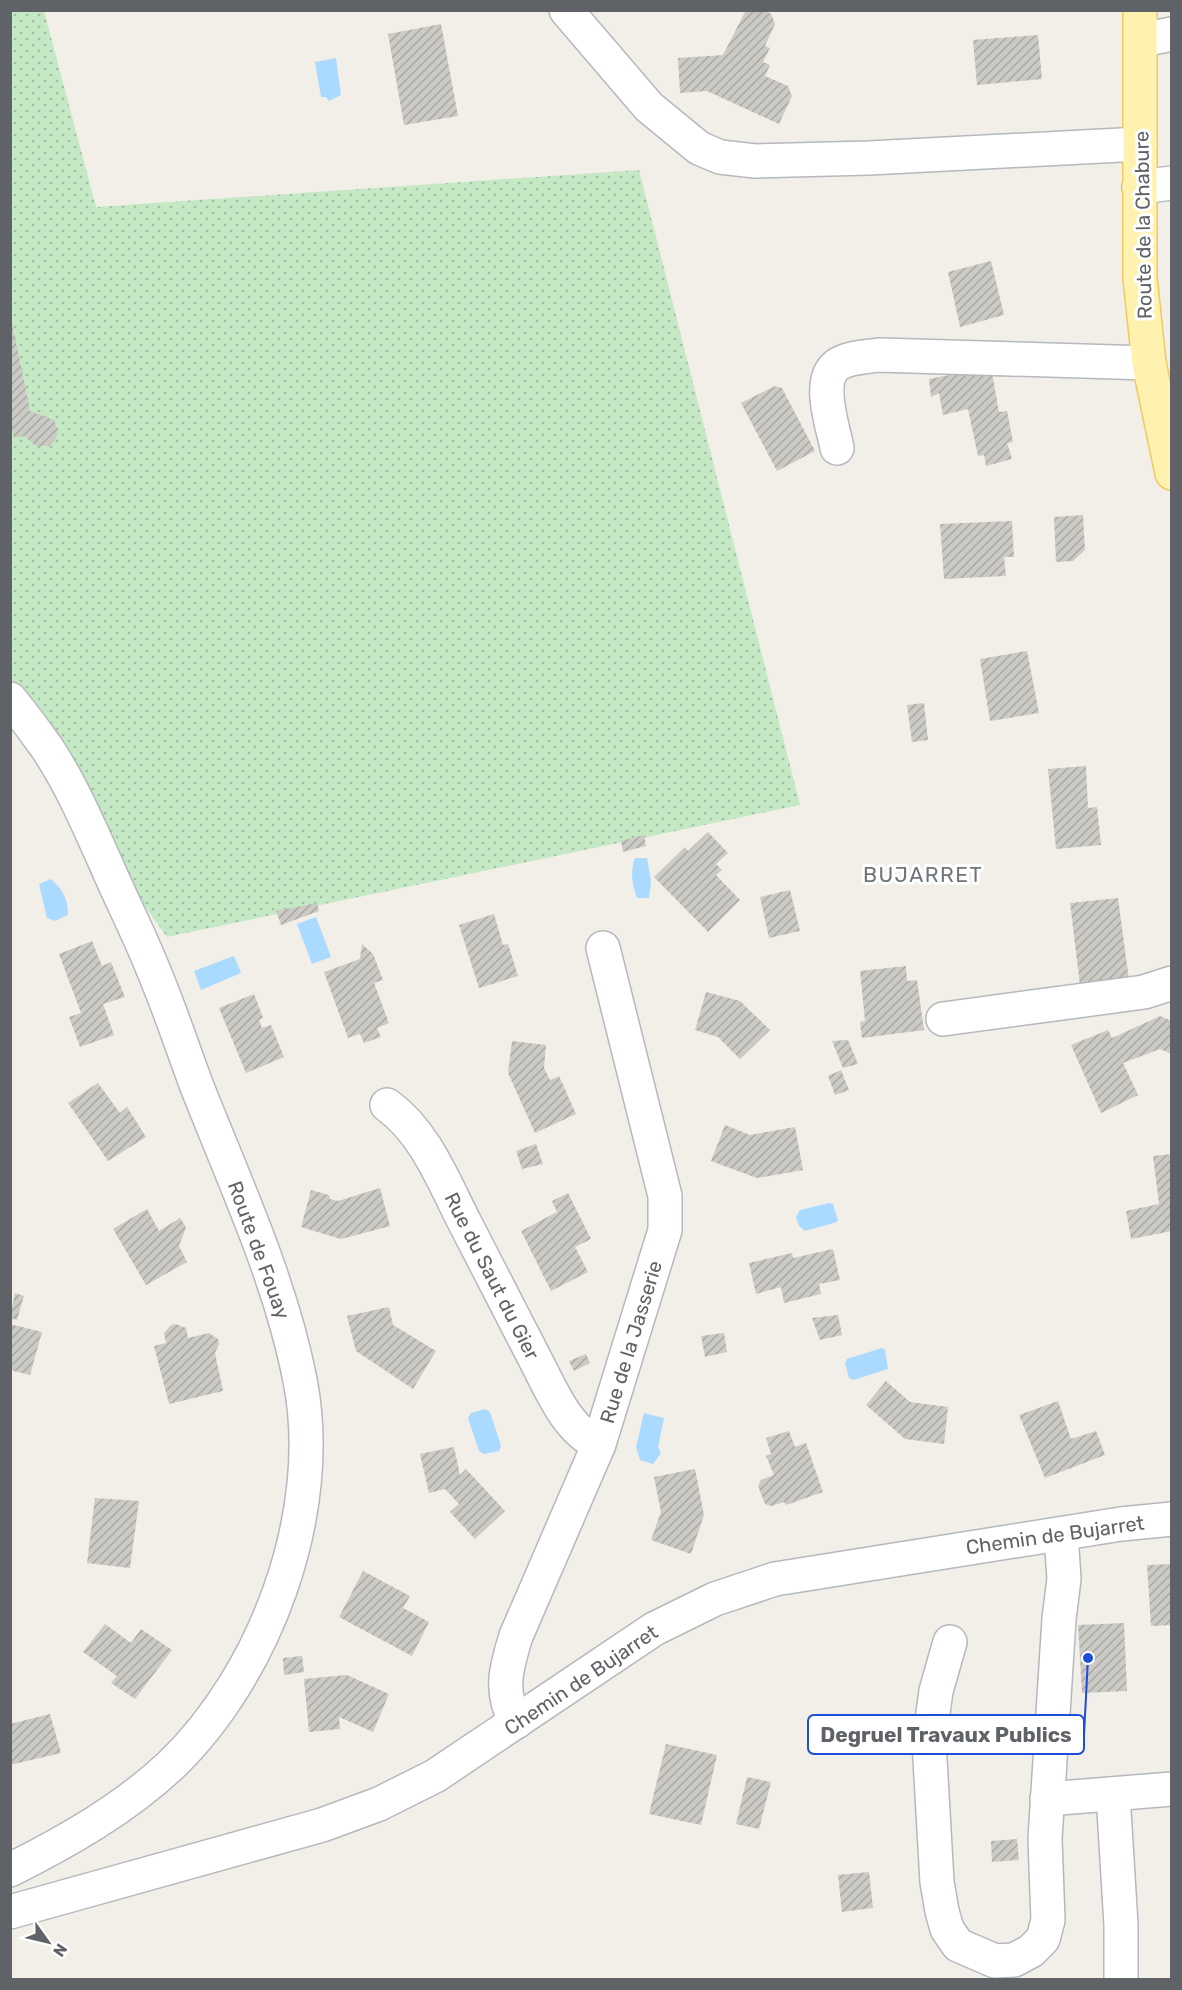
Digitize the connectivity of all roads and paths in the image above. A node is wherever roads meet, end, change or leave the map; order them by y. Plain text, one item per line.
1 (566, 10) edge
2 (1151, 28) edge
3 (1140, 144) junction
4 (1172, 183) edge
5 (1139, 187) junction
6 (1149, 363) junction
7 (837, 448) dead end
8 (1172, 474) edge
9 (10, 699) edge
10 (603, 948) dead end
11 (1172, 983) edge
12 (943, 1019) dead end
13 (387, 1105) dead end
14 (599, 1444) junction
15 (1172, 1518) edge
16 (1061, 1534) junction
17 (950, 1642) dead end
18 (516, 1722) junction
19 (1172, 1789) edge
20 (1113, 1794) junction
21 (1047, 1799) junction
22 (10, 1870) edge
23 (10, 1912) edge
24 (999, 1970) edge
25 (1120, 1980) edge

1 - 3 street
2 - 3 main road, Route de la Chabure
3 - 5 main road, Route de la Chabure
4 - 5 street
5 - 6 main road, Route de la Chabure
6 - 7 street
6 - 8 main road, Route de la Chabure
9 - 22 street, Route de Fouay
10 - 14 street, Rue de la Jasserie
11 - 12 street
13 - 14 street, Rue du Saut du Gier
14 - 18 street, Rue de la Jasserie
15 - 16 street, Chemin de Bujarret
16 - 18 street, Chemin de Bujarret
16 - 21 street
17 - 24 street
18 - 23 street, Chemin de Bujarret
19 - 20 street
20 - 21 street
20 - 25 street
21 - 24 street

